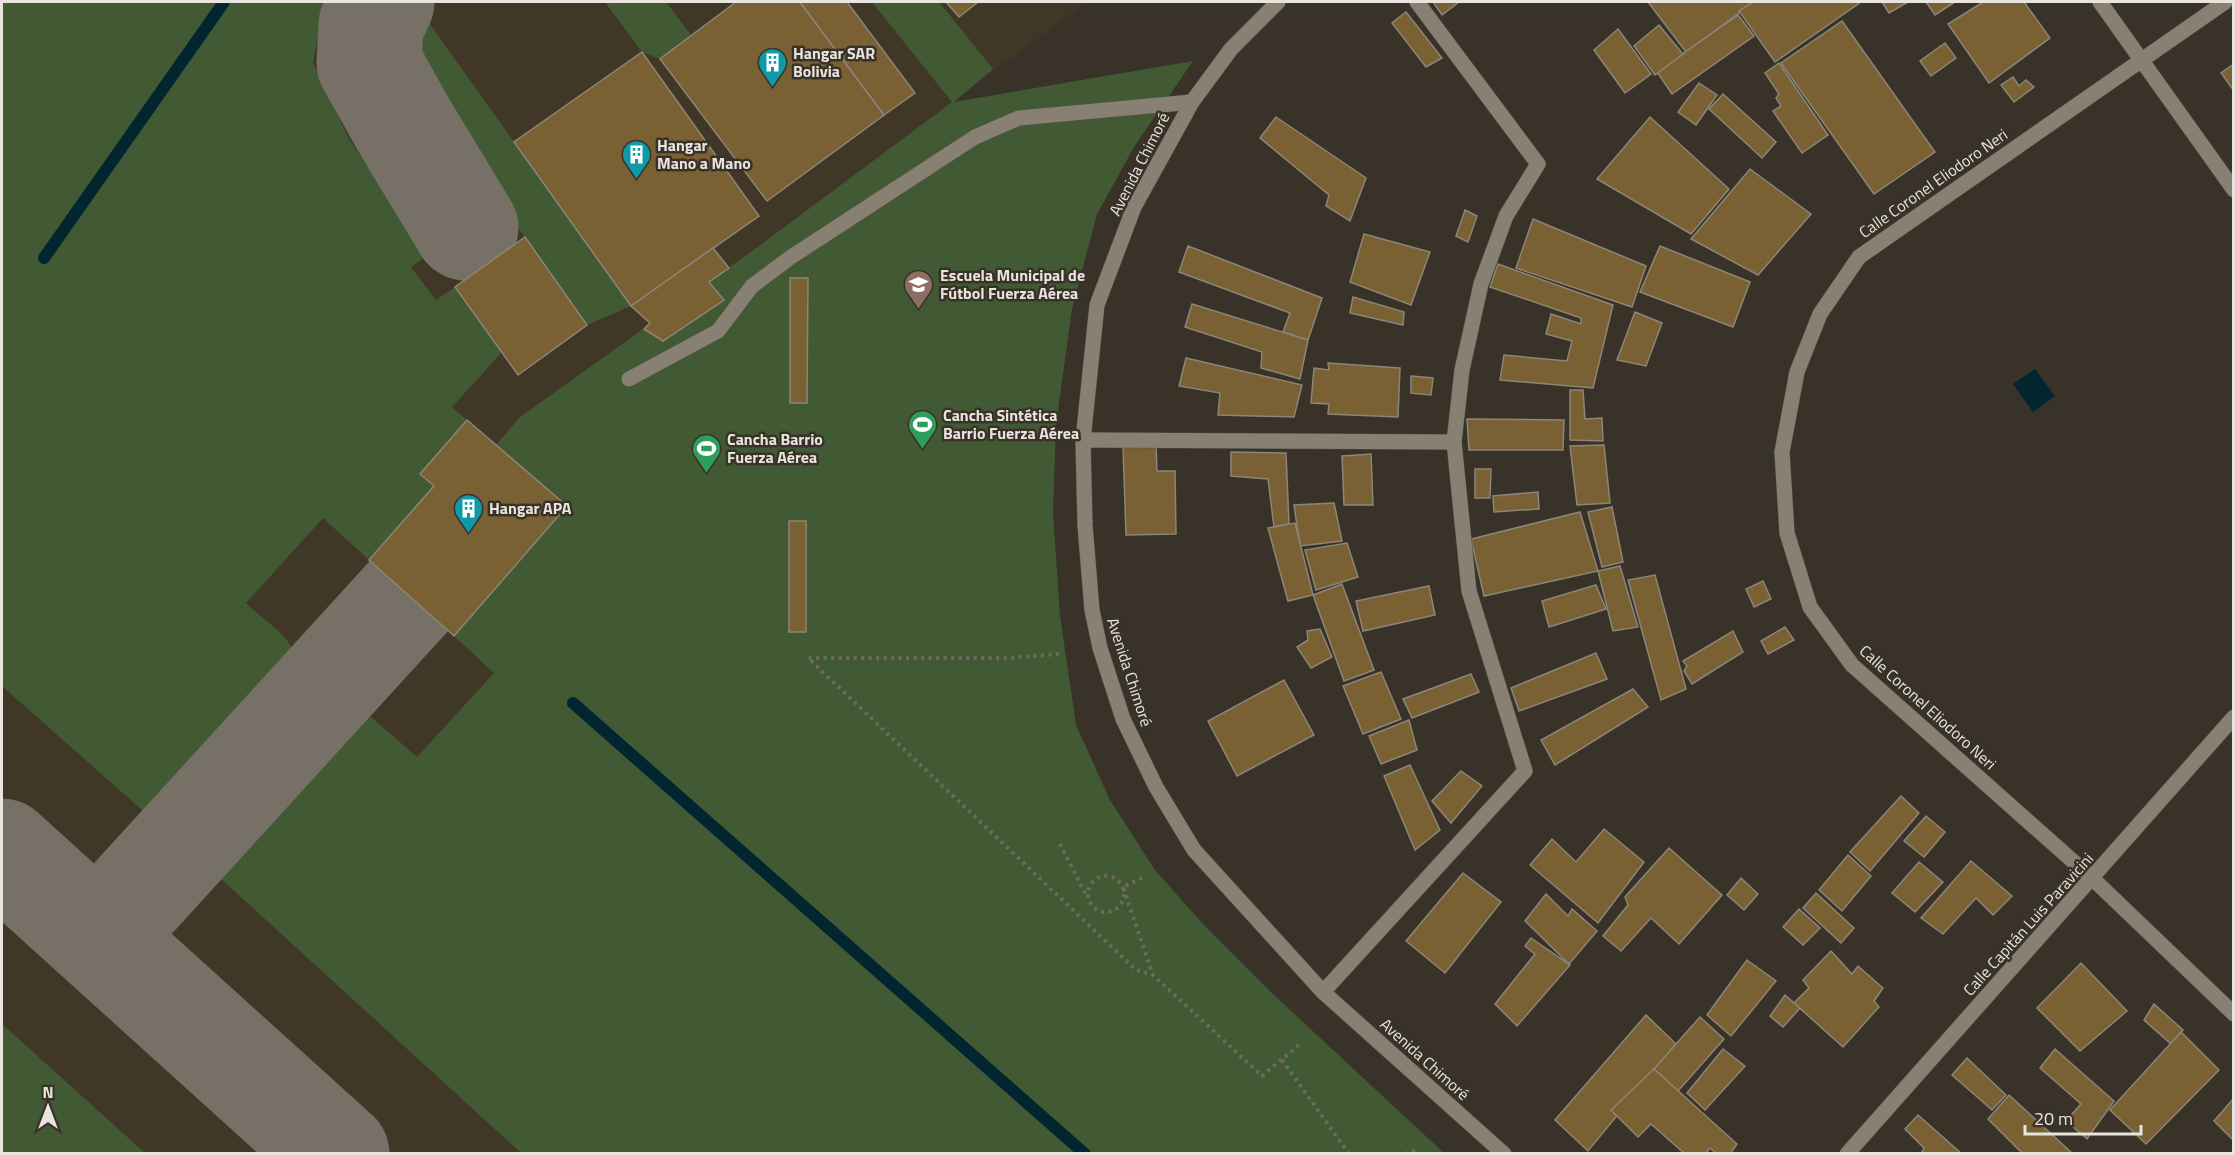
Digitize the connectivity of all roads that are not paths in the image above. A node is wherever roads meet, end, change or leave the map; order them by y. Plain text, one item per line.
1 (1278, 2) edge
2 (1417, 2) edge
3 (2100, 2) edge
4 (2225, 2) edge
5 (2139, 60) junction
6 (1192, 102) junction
7 (2234, 190) edge
8 (629, 379) dead end
9 (1083, 440) junction
10 (1454, 442) junction
11 (2234, 717) edge
12 (2093, 879) junction
13 (1323, 992) junction
14 (2234, 1014) edge
15 (1504, 1154) edge
16 (1847, 1154) edge

1 - 6 street, Avenida Chimoré
2 - 10 street
3 - 5 street
4 - 5 street, Calle Coronel Eliodoro Neri
5 - 7 street
5 - 12 street, Calle Coronel Eliodoro Neri
6 - 8 street
6 - 9 street, Avenida Chimoré
9 - 10 street
9 - 13 street, Avenida Chimoré
10 - 13 street
11 - 12 street, Calle Capitán Luis Paravicini
12 - 14 street, Calle Coronel Eliodoro Neri
12 - 16 street, Calle Capitán Luis Paravicini
13 - 15 street, Avenida Chimoré

